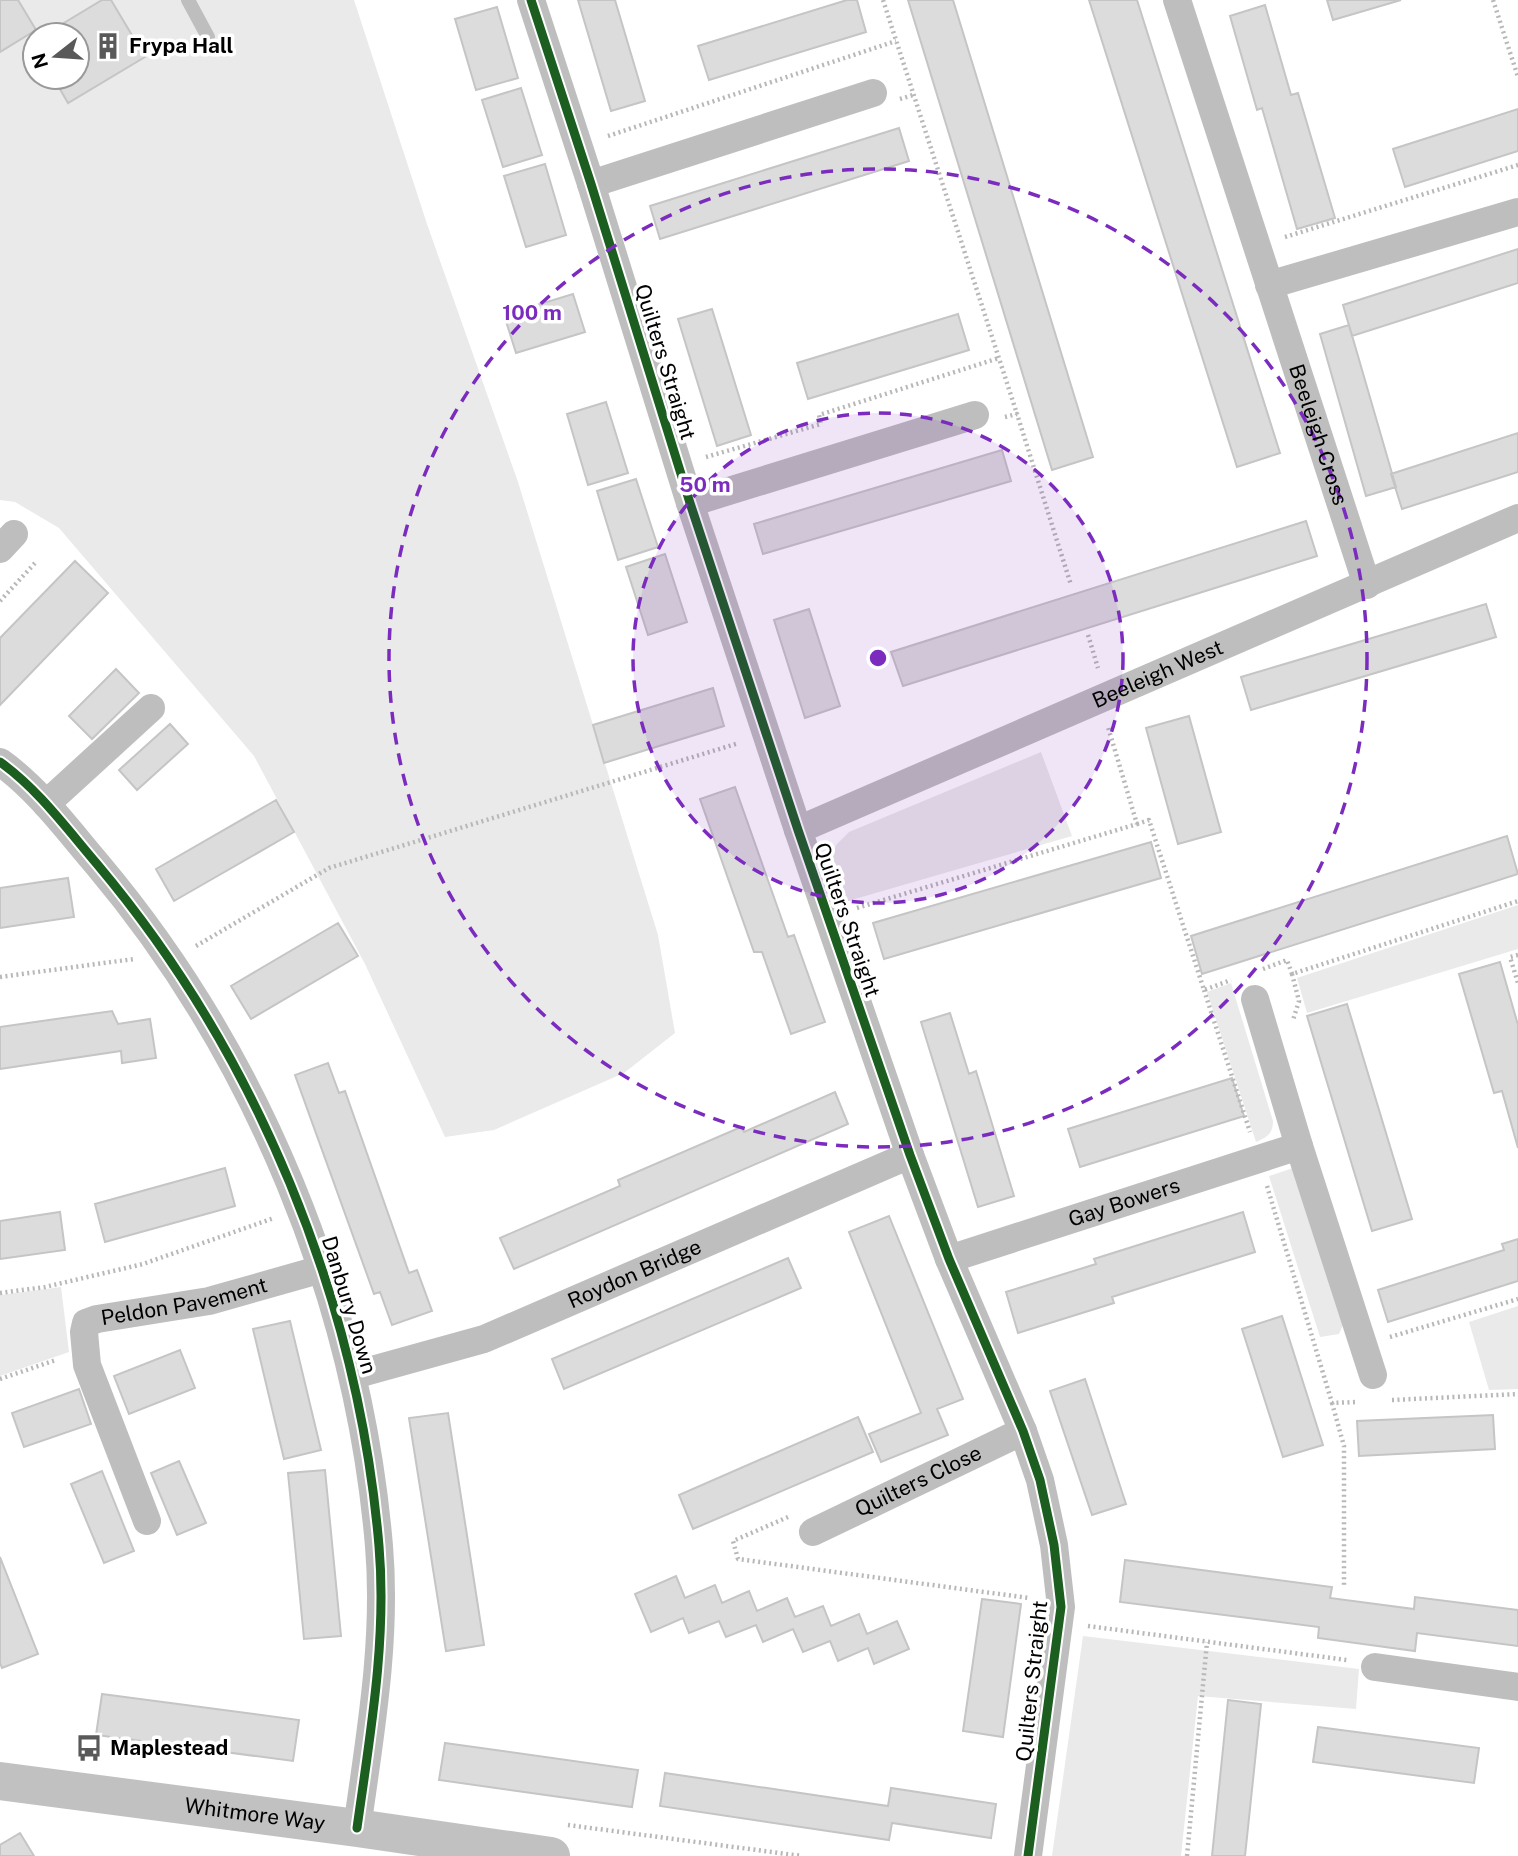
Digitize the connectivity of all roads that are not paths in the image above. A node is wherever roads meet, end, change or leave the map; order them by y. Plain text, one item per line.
1 (188, 0) edge
2 (531, 0) edge
3 (1177, 0) edge
4 (208, 37) dead end
5 (880, 98) road end
6 (591, 184) junction
7 (1518, 212) edge
8 (1269, 285) junction
9 (975, 415) dead end
10 (690, 503) junction
11 (1518, 518) edge
12 (1367, 585) junction
13 (151, 708) dead end
14 (0, 762) edge
15 (46, 804) junction
16 (798, 831) junction
17 (1249, 987) road end
18 (1299, 1146) junction
19 (910, 1155) junction
20 (949, 1259) junction
21 (322, 1269) junction
22 (1373, 1374) dead end
23 (354, 1375) junction
24 (1023, 1431) junction
25 (147, 1521) dead end
26 (804, 1523) road end
27 (1366, 1664) road end
28 (1518, 1687) edge
29 (0, 1782) edge
30 (357, 1828) junction
31 (553, 1840) edge
32 (1028, 1856) edge

1 - 4 lane
2 - 6 street, Quilters Straight
3 - 8 street, Beeleigh Cross
5 - 6 street
6 - 10 street, Quilters Straight
7 - 8 street
8 - 12 street, Beeleigh Cross
9 - 10 street
10 - 16 street, Quilters Straight
11 - 12 street, Beeleigh West
12 - 16 street, Beeleigh West
13 - 15 street
14 - 15 street, Danbury Down
15 - 21 street, Danbury Down
16 - 19 street, Quilters Straight
17 - 18 street
18 - 20 street, Gay Bowers
18 - 22 street
19 - 20 street, Quilters Straight
19 - 23 street, Roydon Bridge
20 - 24 street, Quilters Straight
21 - 23 street, Danbury Down
21 - 25 street, Peldon Pavement
23 - 30 street, Danbury Down
24 - 26 street, Quilters Close
24 - 32 street, Quilters Straight
27 - 28 street
29 - 30 street, Whitmore Way
30 - 31 street, Whitmore Way

